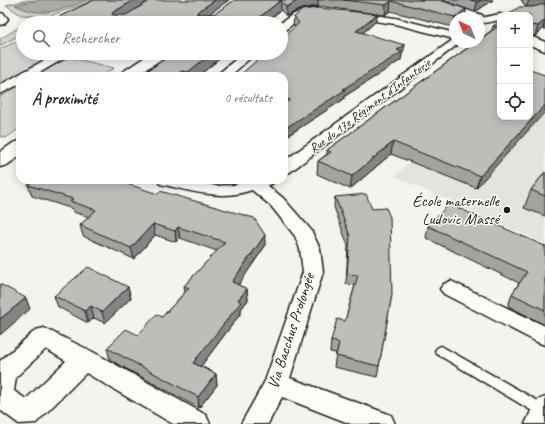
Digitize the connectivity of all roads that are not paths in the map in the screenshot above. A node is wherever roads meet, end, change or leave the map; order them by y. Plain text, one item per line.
1 (426, 0) edge
2 (326, 12) edge
3 (340, 14) edge
4 (0, 16) edge
5 (0, 22) edge
6 (288, 22) edge
7 (488, 22) edge
8 (449, 35) edge
9 (533, 41) edge
10 (449, 46) edge
11 (545, 47) edge
12 (54, 60) edge
13 (150, 60) edge
14 (241, 60) edge
15 (32, 72) edge
16 (132, 72) edge
17 (227, 72) edge
18 (16, 81) edge
19 (0, 90) edge
20 (16, 150) edge
21 (0, 160) edge
22 (288, 166) edge
23 (184, 184) edge
24 (255, 184) edge
25 (263, 184) edge
26 (451, 289) dead end
27 (544, 334) edge
28 (441, 351) dead end
29 (85, 359) dead end
30 (276, 384) junction
31 (542, 415) edge
32 (197, 424) edge
33 (254, 424) edge
34 (382, 424) edge

1 - 7 street
2 - 6 street
3 - 8 street
4 - 5 street
9 - 11 street
10 - 22 street, Rue du 17e Régiment d'Infanterie
12 - 15 street
13 - 16 street
14 - 17 street
18 - 19 street
20 - 21 street
23 - 24 street
25 - 30 street, Via Bacchus Prolongée
26 - 27 street
28 - 31 lane
29 - 32 street
30 - 33 street, Via Bacchus Prolongée
30 - 34 street

